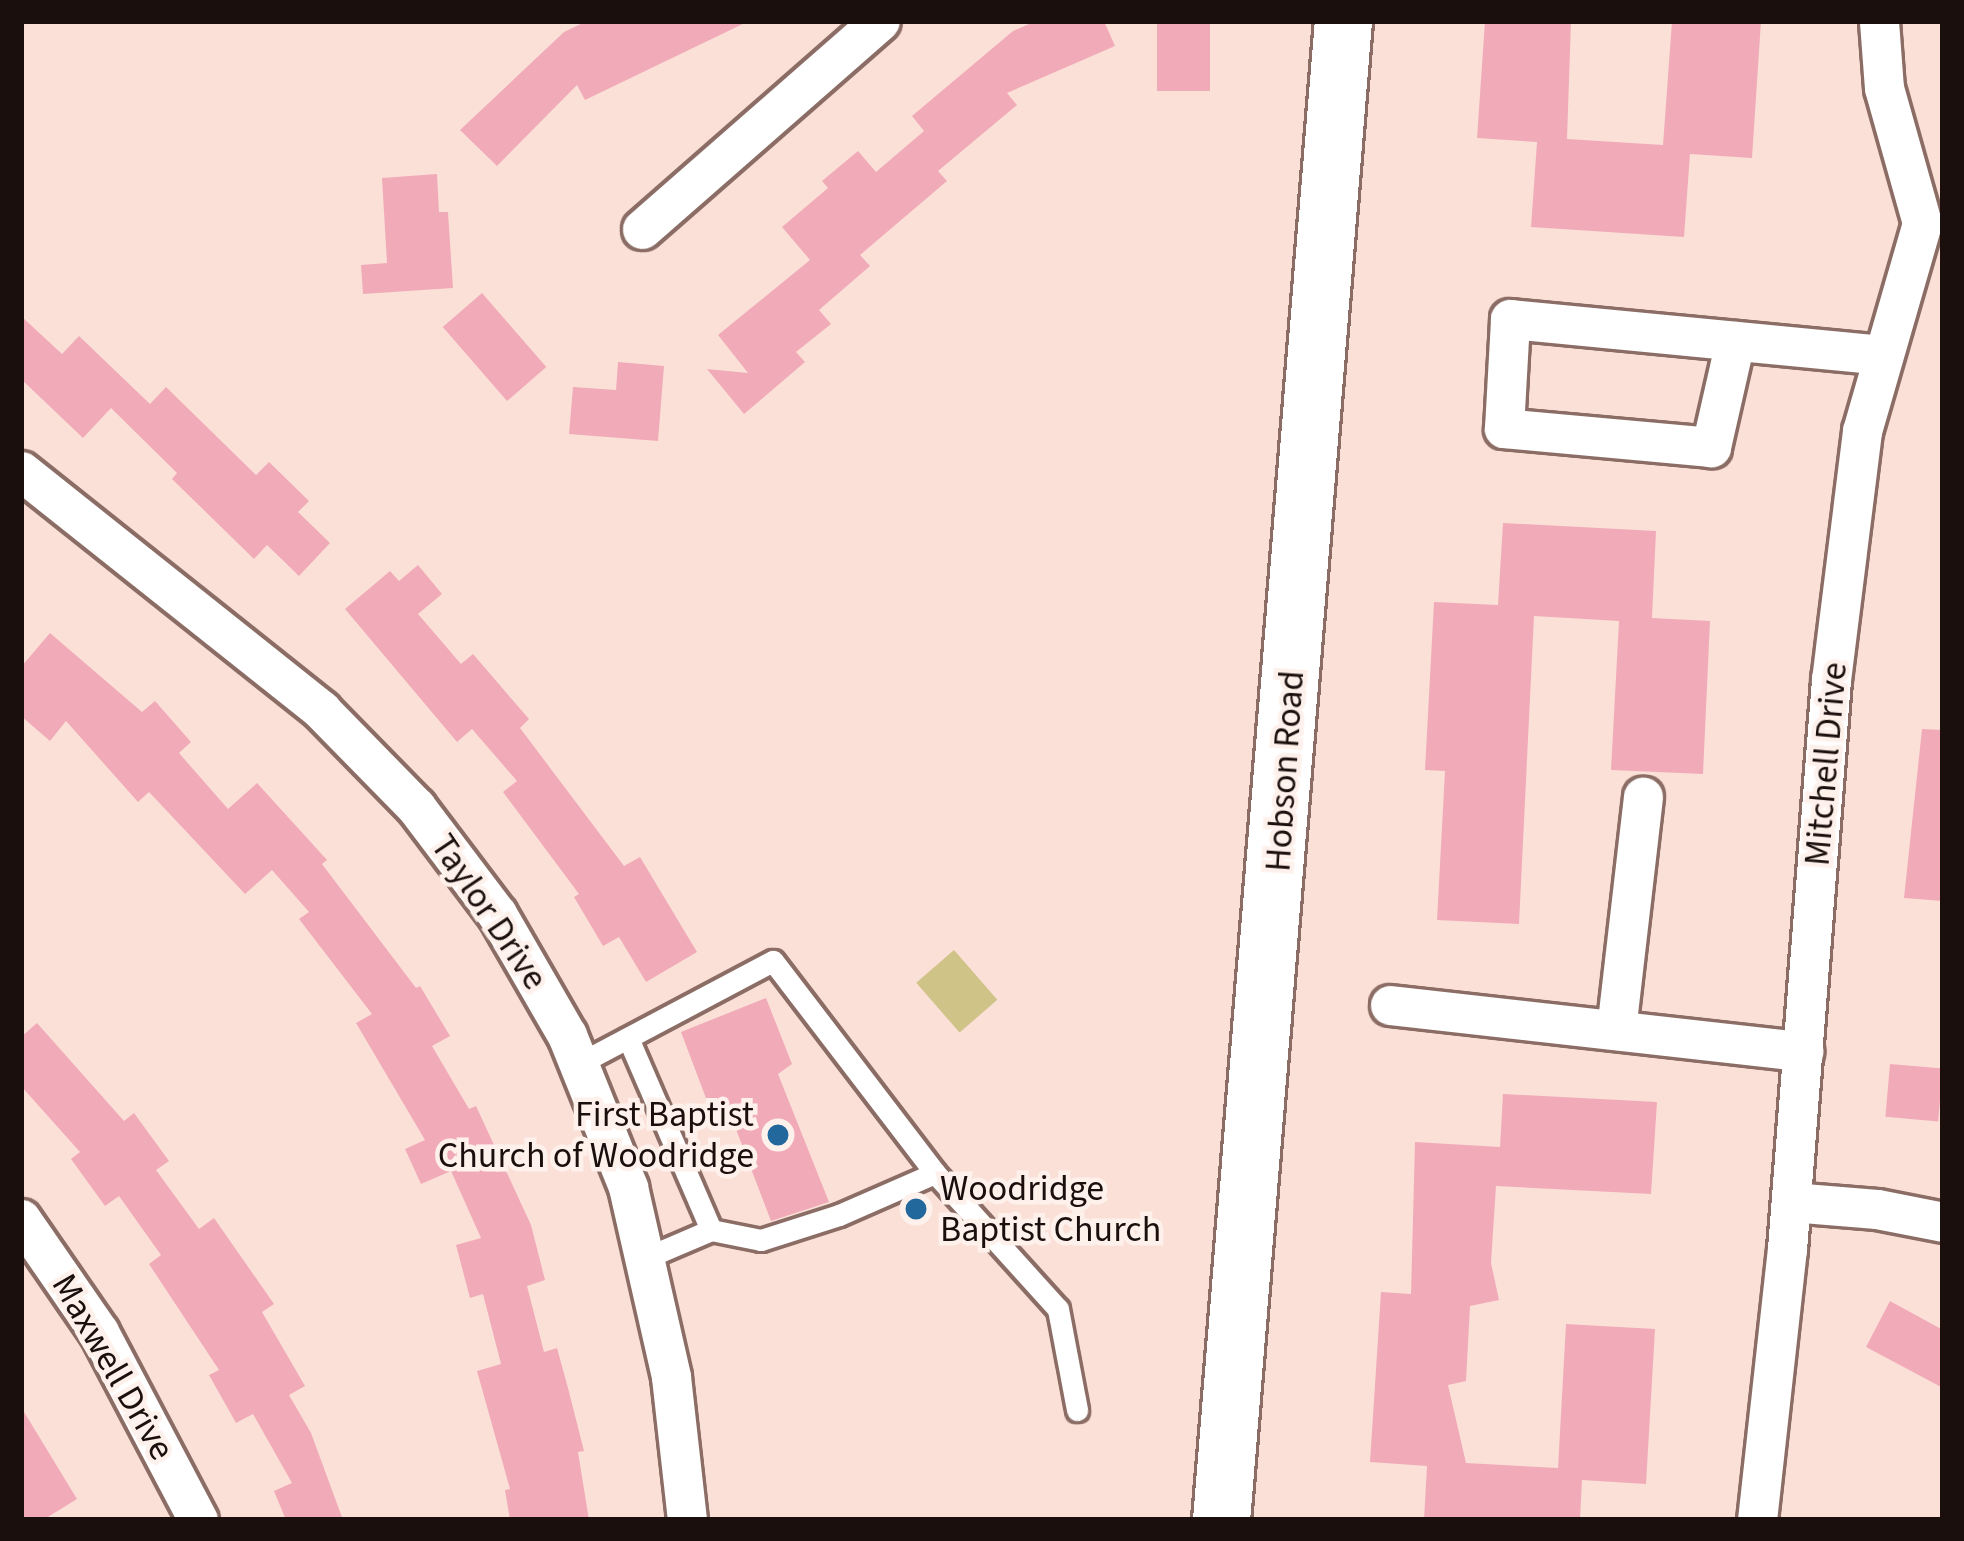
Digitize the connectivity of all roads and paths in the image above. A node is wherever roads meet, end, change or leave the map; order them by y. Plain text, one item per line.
1 (880, 21) edge
2 (1343, 21) edge
3 (1879, 21) edge
4 (642, 229) dead end
5 (1927, 258) edge
6 (1735, 341) junction
7 (1883, 356) junction
8 (21, 471) edge
9 (1643, 796) dead end
10 (1390, 1005) dead end
11 (1616, 1030) junction
12 (628, 1038) junction
13 (1803, 1051) junction
14 (580, 1063) junction
15 (935, 1173) junction
16 (1791, 1202) junction
17 (21, 1219) edge
18 (1943, 1222) edge
19 (711, 1230) junction
20 (648, 1257) junction
21 (1077, 1410) dead end
22 (198, 1520) edge
23 (687, 1520) edge
24 (1221, 1520) edge
25 (1757, 1520) edge

1 - 4 street
2 - 24 main road, Hobson Road
3 - 5 street, Mitchell Drive
5 - 7 street, Mitchell Drive
6 - 6 street
6 - 7 street
7 - 13 street, Mitchell Drive
8 - 14 street, Taylor Drive
9 - 11 street
10 - 11 street
11 - 13 street
12 - 14 lane
12 - 15 lane
12 - 19 lane
13 - 16 street, Mitchell Drive
14 - 20 street, Taylor Drive
15 - 19 lane
15 - 21 lane
16 - 18 street
16 - 25 street, Mitchell Drive
17 - 22 street, Maxwell Drive
19 - 20 lane
20 - 23 street, Taylor Drive

